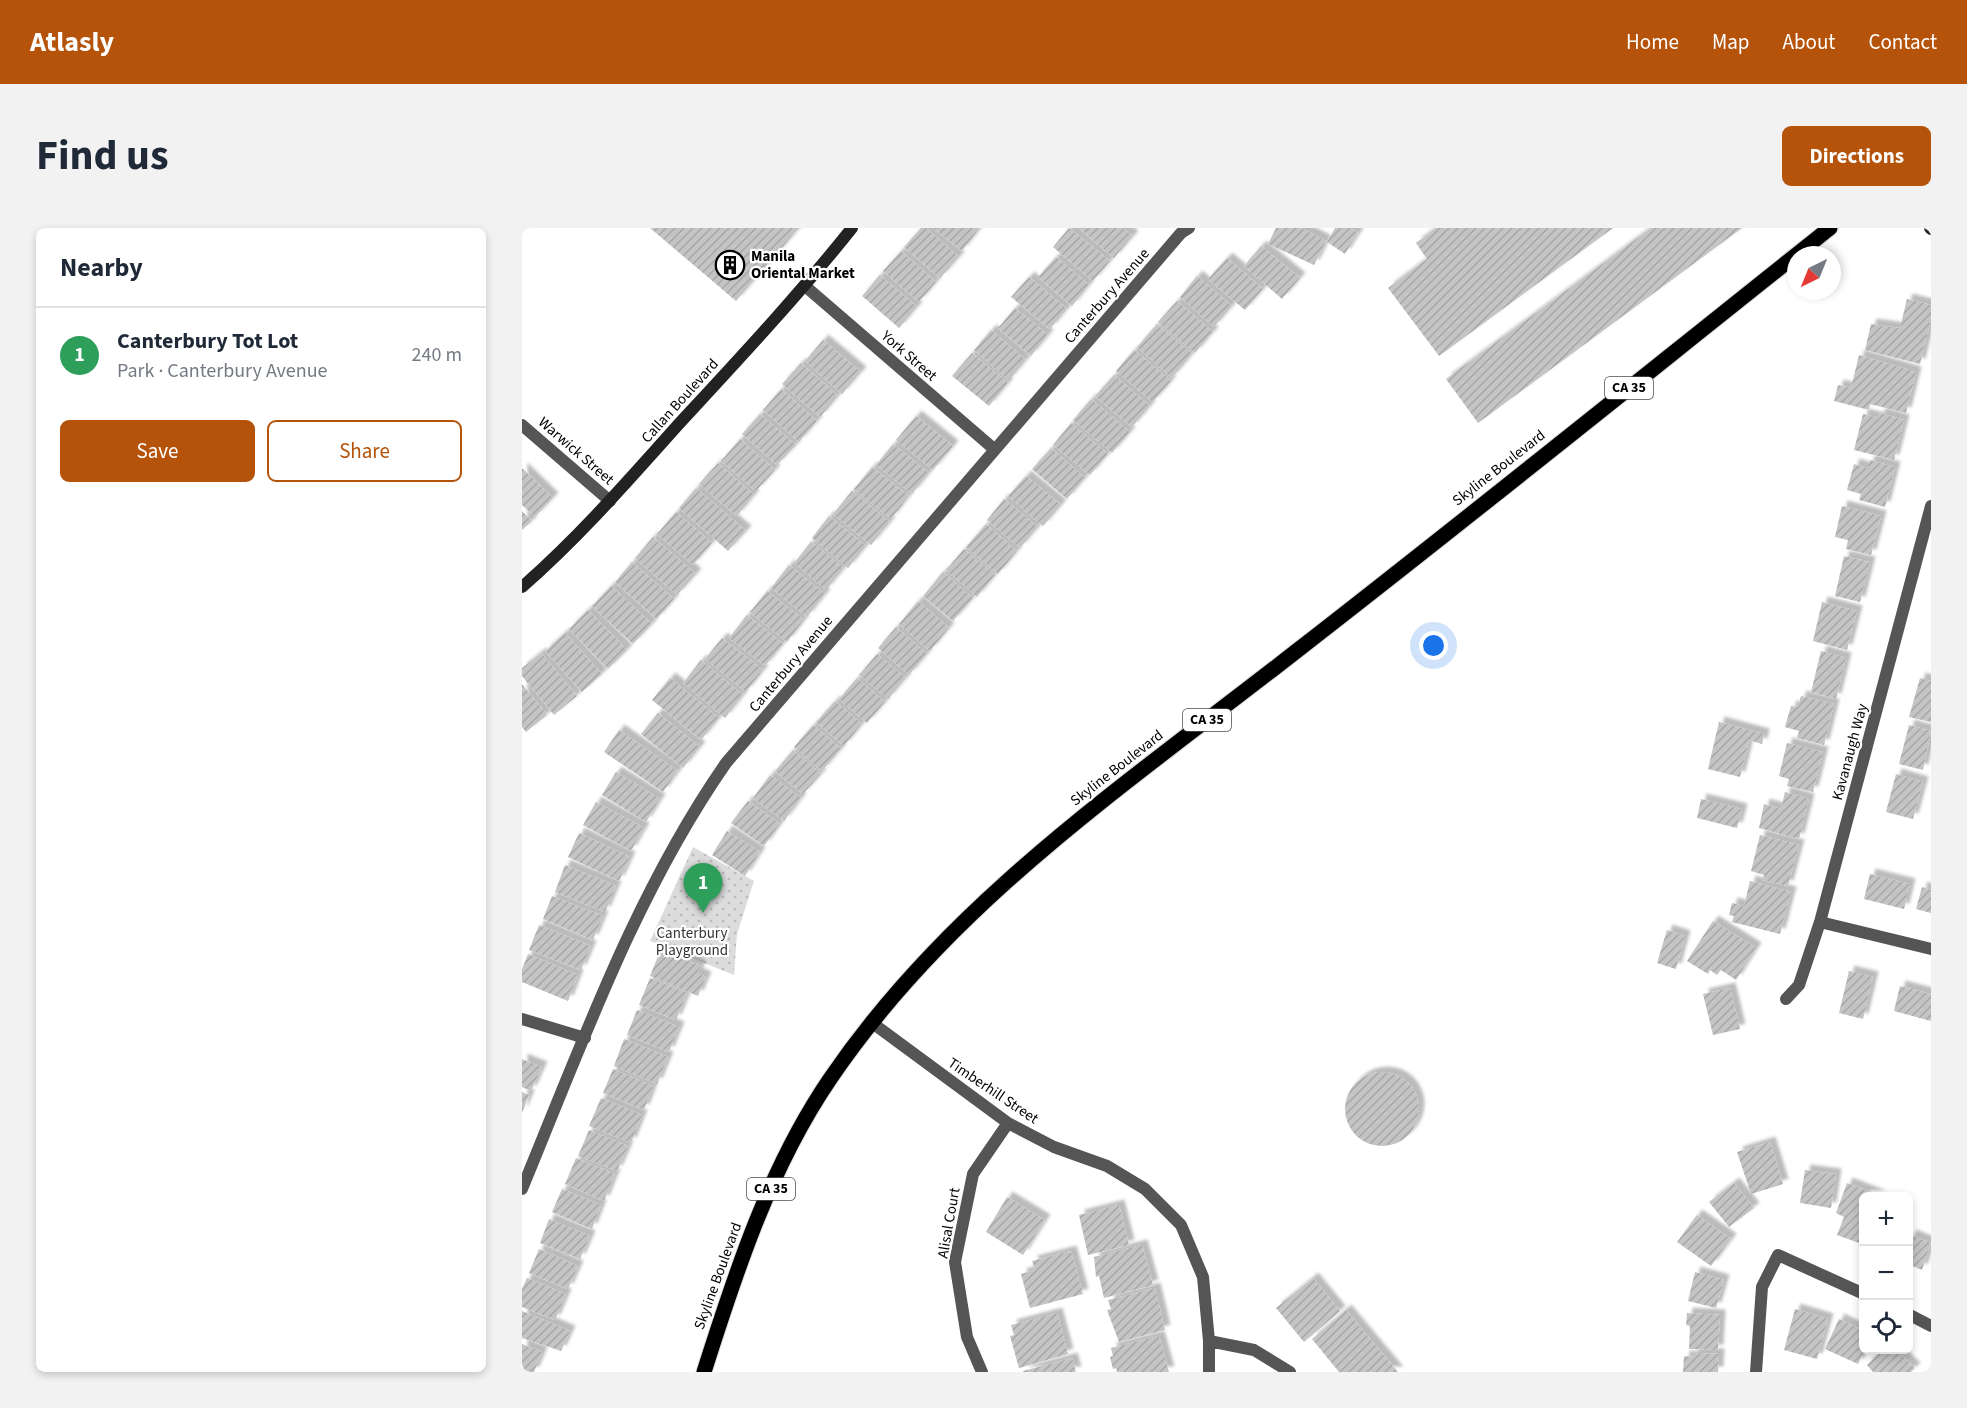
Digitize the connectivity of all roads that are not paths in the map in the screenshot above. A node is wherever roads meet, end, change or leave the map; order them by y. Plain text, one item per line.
1 (852, 228) edge
2 (1189, 228) edge
3 (1830, 228) edge
4 (1807, 246) edge
5 (1787, 262) edge
6 (805, 286) junction
7 (522, 425) edge
8 (994, 449) junction
9 (610, 501) junction
10 (1931, 506) edge
11 (1927, 537) edge
12 (522, 587) edge
13 (1820, 922) junction
14 (1931, 950) edge
15 (1786, 999) dead end
16 (522, 1019) edge
17 (871, 1022) junction
18 (585, 1038) junction
19 (1008, 1123) junction
20 (522, 1189) edge
21 (1859, 1292) edge
22 (1913, 1317) edge
23 (1931, 1326) edge
24 (1209, 1341) junction
25 (705, 1372) edge
26 (982, 1372) edge
27 (1209, 1372) edge
28 (1290, 1372) edge
29 (1756, 1372) edge

1 - 6 street, Callan Boulevard
2 - 8 street, Canterbury Avenue
3 - 4 main road, Skyline Boulevard / CA 35
5 - 17 main road, Skyline Boulevard / CA 35
6 - 8 street, York Street
6 - 9 street, Callan Boulevard
7 - 9 street, Warwick Street
8 - 18 street, Canterbury Avenue
9 - 12 street, Callan Boulevard
10 - 11 street, Kavanaugh Way
11 - 13 street, Kavanaugh Way
13 - 14 street
13 - 15 street, Kavanaugh Way
16 - 18 street
17 - 19 street, Timberhill Street
17 - 25 main road, Skyline Boulevard / CA 35
18 - 20 street, Canterbury Avenue
19 - 24 street, Timberhill Street
19 - 26 street, Alisal Court
21 - 29 street
22 - 23 street
24 - 27 street, Timberhill Street
24 - 28 street

